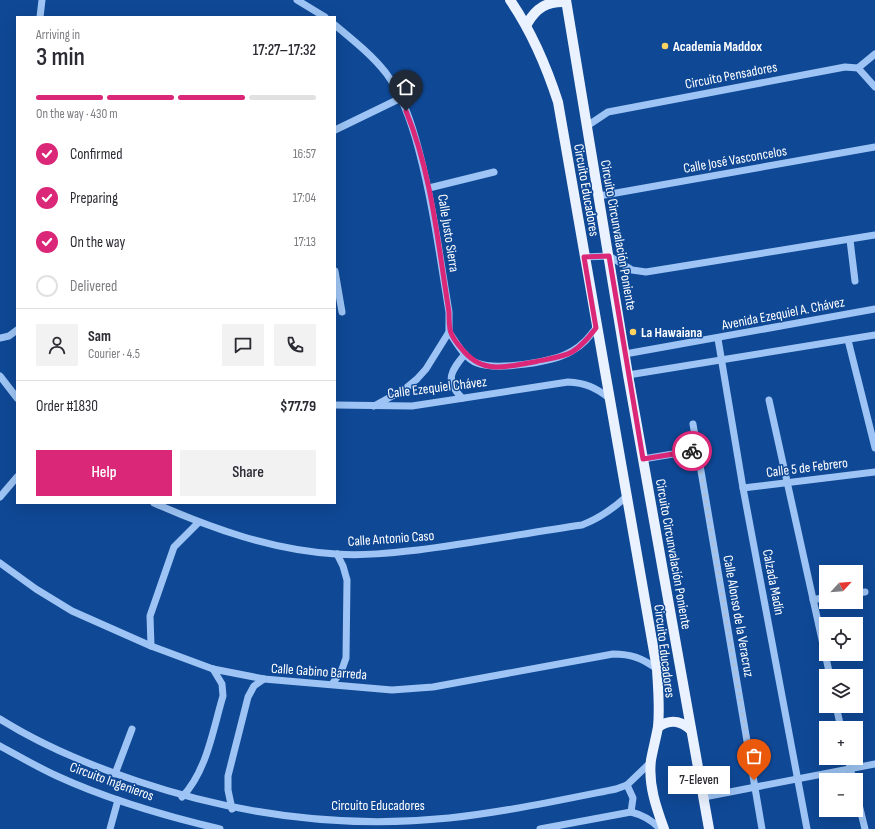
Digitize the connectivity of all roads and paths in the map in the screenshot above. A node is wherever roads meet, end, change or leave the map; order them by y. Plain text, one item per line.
1 (42, 0) edge
2 (297, 0) edge
3 (510, 0) edge
4 (566, 1) edge
5 (40, 16) edge
6 (323, 16) edge
7 (527, 24) junction
8 (336, 26) edge
9 (875, 54) edge
10 (858, 68) junction
11 (875, 87) edge
12 (401, 98) junction
13 (587, 126) junction
14 (336, 130) edge
15 (875, 147) edge
16 (494, 172) dead end
17 (429, 188) junction
18 (599, 196) junction
19 (875, 235) edge
20 (850, 240) junction
21 (609, 256) junction
22 (584, 257) junction
23 (336, 279) edge
24 (855, 281) dead end
25 (338, 297) edge
26 (875, 309) edge
27 (342, 312) dead end
28 (596, 328) junction
29 (16, 331) edge
30 (449, 332) junction
31 (875, 336) edge
32 (0, 338) edge
33 (718, 339) junction
34 (848, 340) junction
35 (465, 354) junction
36 (625, 354) junction
37 (720, 359) junction
38 (628, 375) junction
39 (0, 376) edge
40 (16, 397) edge
41 (462, 398) junction
42 (609, 398) junction
43 (769, 400) dead end
44 (336, 405) edge
45 (374, 406) junction
46 (693, 424) dead end
47 (875, 448) edge
48 (697, 450) junction
49 (643, 459) junction
50 (875, 472) edge
51 (16, 478) edge
52 (786, 483) junction
53 (743, 488) junction
54 (627, 496) junction
55 (0, 497) edge
56 (156, 504) edge
57 (198, 523) junction
58 (337, 554) junction
59 (0, 562) edge
60 (819, 599) edge
61 (812, 600) junction
62 (151, 646) junction
63 (213, 669) junction
64 (657, 669) junction
65 (828, 669) edge
66 (264, 680) junction
67 (332, 684) junction
68 (0, 719) edge
69 (658, 727) junction
70 (132, 729) dead end
71 (691, 730) junction
72 (0, 746) edge
73 (651, 762) junction
74 (875, 764) edge
75 (849, 765) edge
76 (850, 768) junction
77 (851, 773) edge
78 (115, 774) junction
79 (799, 778) junction
80 (627, 785) junction
81 (756, 786) junction
82 (182, 796) junction
83 (704, 797) junction
84 (118, 800) junction
85 (232, 809) junction
86 (631, 812) junction
87 (862, 817) edge
88 (110, 829) edge
89 (220, 829) edge
90 (540, 829) edge
91 (660, 829) edge
92 (664, 829) edge
93 (709, 829) edge
94 (762, 829) edge
95 (808, 829) edge
96 (865, 829) edge

1 - 5 street
2 - 6 street
3 - 7 main road, Circuito Educadores
4 - 7 main road
4 - 13 main road, Circuito Circunvalación Poniente
7 - 22 main road, Circuito Educadores
8 - 12 street, Calle Justo Sierra
9 - 10 street
10 - 11 street
10 - 13 street, Circuito Pensadores
12 - 14 street
12 - 17 street, Calle Justo Sierra
13 - 18 main road, Circuito Circunvalación Poniente
15 - 18 street, Calle José Vasconcelos
16 - 17 street
17 - 30 street, Calle Justo Sierra
18 - 21 main road, Circuito Circunvalación Poniente
19 - 20 street
20 - 21 street
20 - 24 street
21 - 22 street
21 - 36 main road, Circuito Circunvalación Poniente
22 - 28 main road, Circuito Educadores
23 - 25 street
25 - 27 street
26 - 33 street, Avenida Ezequiel A. Chávez
28 - 35 street
28 - 42 main road, Circuito Educadores
29 - 32 street
30 - 35 street
30 - 45 street
31 - 34 street
33 - 36 street, Avenida Ezequiel A. Chávez
33 - 37 street, Calzada Madín
34 - 37 street
34 - 47 street
35 - 41 street
36 - 38 main road, Circuito Circunvalación Poniente
37 - 38 street
37 - 53 street, Calzada Madín
38 - 49 main road, Circuito Circunvalación Poniente
39 - 40 street
41 - 42 street, Calle Ezequiel Chávez
41 - 45 street, Calle Ezequiel Chávez
42 - 54 main road, Circuito Educadores
43 - 52 street
44 - 45 street, Calle Ezequiel Chávez
46 - 48 street, Calle Alonso de la Veracruz
48 - 49 street
48 - 81 street, Calle Alonso de la Veracruz
49 - 71 main road, Circuito Circunvalación Poniente
50 - 52 street, Calle 5 de Febrero
51 - 55 street
52 - 53 street, Calle 5 de Febrero
52 - 61 street
53 - 79 street, Calzada Madín
54 - 58 street, Calle Antonio Caso
54 - 64 main road, Circuito Educadores
56 - 57 street, Calle Antonio Caso
57 - 58 street, Calle Antonio Caso
57 - 62 street
58 - 67 street
59 - 62 street, Calle Gabino Barreda
60 - 61 street
61 - 65 street
62 - 63 street, Calle Gabino Barreda
63 - 66 street, Calle Gabino Barreda
63 - 82 street
64 - 67 street, Calle Gabino Barreda
64 - 69 main road, Circuito Educadores
66 - 67 street, Calle Gabino Barreda
66 - 85 street
68 - 78 street, Circuito Educadores
69 - 71 main road
69 - 73 main road, Circuito Educadores
70 - 78 street
71 - 83 main road, Circuito Circunvalación Poniente
72 - 84 street, Circuito Ingenieros
73 - 80 street, Circuito Educadores
73 - 92 main road
74 - 76 street
75 - 76 street
76 - 77 street
76 - 79 street
78 - 82 street, Circuito Educadores
79 - 81 street
79 - 95 street, Calzada Madín
80 - 85 street, Circuito Educadores
80 - 86 street
81 - 83 street
81 - 94 street, Calle Alonso de la Veracruz
82 - 85 street, Circuito Educadores
83 - 93 main road, Circuito Circunvalación Poniente
84 - 88 street
84 - 89 street, Circuito Ingenieros
86 - 90 street
86 - 91 street
87 - 96 street

